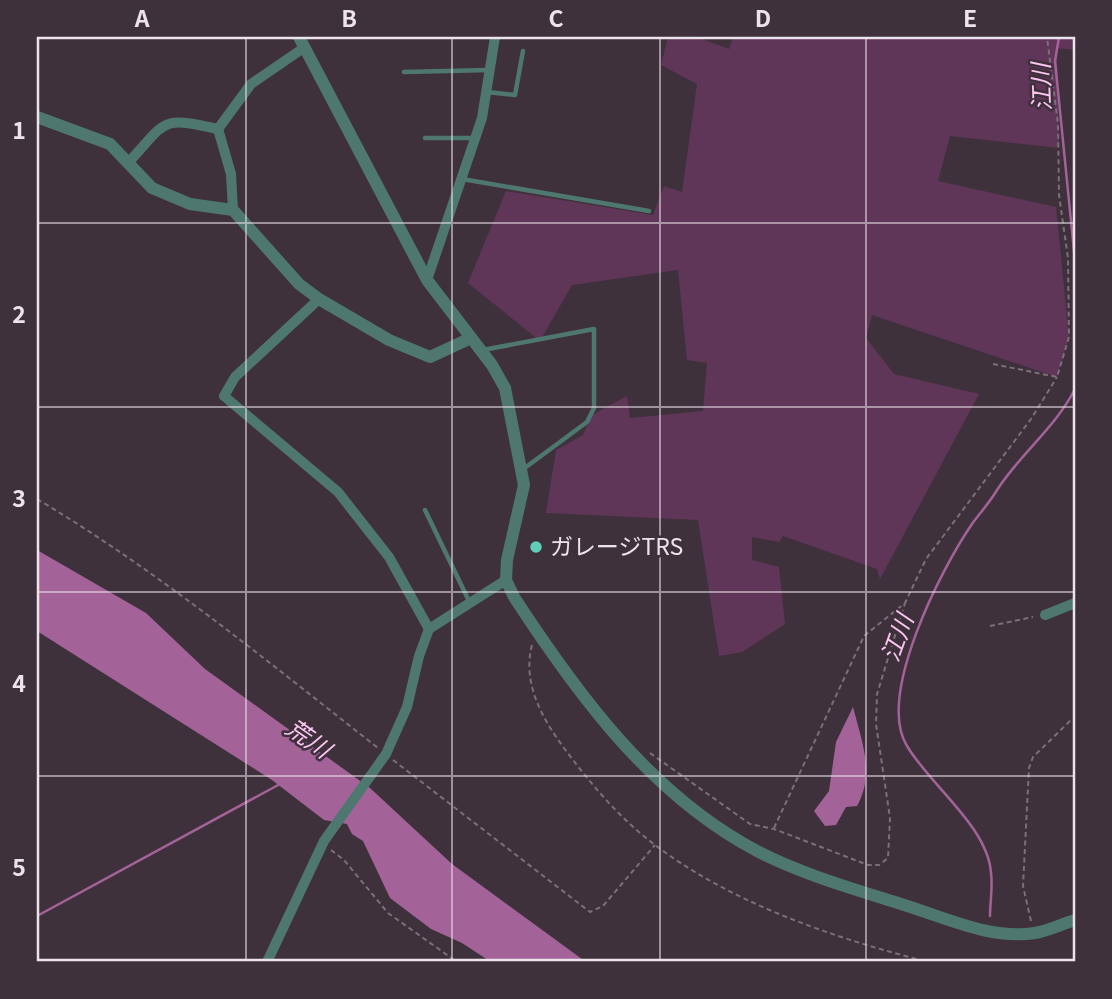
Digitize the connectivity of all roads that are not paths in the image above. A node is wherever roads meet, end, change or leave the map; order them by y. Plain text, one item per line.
1 (495, 37) edge
2 (302, 42) edge
3 (523, 51) dead end
4 (489, 70) junction
5 (404, 72) dead end
6 (486, 92) junction
7 (37, 117) edge
8 (218, 129) junction
9 (425, 138) dead end
10 (477, 138) junction
11 (128, 163) junction
12 (461, 179) junction
13 (233, 210) junction
14 (649, 212) dead end
15 (427, 280) junction
16 (319, 299) junction
17 (471, 338) junction
18 (481, 351) junction
19 (521, 470) junction
20 (425, 510) dead end
21 (506, 580) junction
22 (469, 601) junction
23 (1075, 603) edge
24 (1045, 615) road end
25 (429, 629) junction
26 (1075, 920) edge
27 (267, 962) edge

1 - 4 street
2 - 8 street
2 - 15 street
3 - 6 lane
4 - 5 lane
4 - 6 street
6 - 10 street
7 - 11 street
8 - 11 street
8 - 13 street
9 - 10 lane
10 - 12 street
11 - 13 street
12 - 14 lane
12 - 15 street
13 - 16 street
15 - 17 street
16 - 17 street
16 - 25 street
17 - 18 street
18 - 19 street
18 - 19 lane
19 - 21 street
20 - 22 lane
21 - 22 street
21 - 26 street
22 - 25 street
23 - 24 street
25 - 27 street

